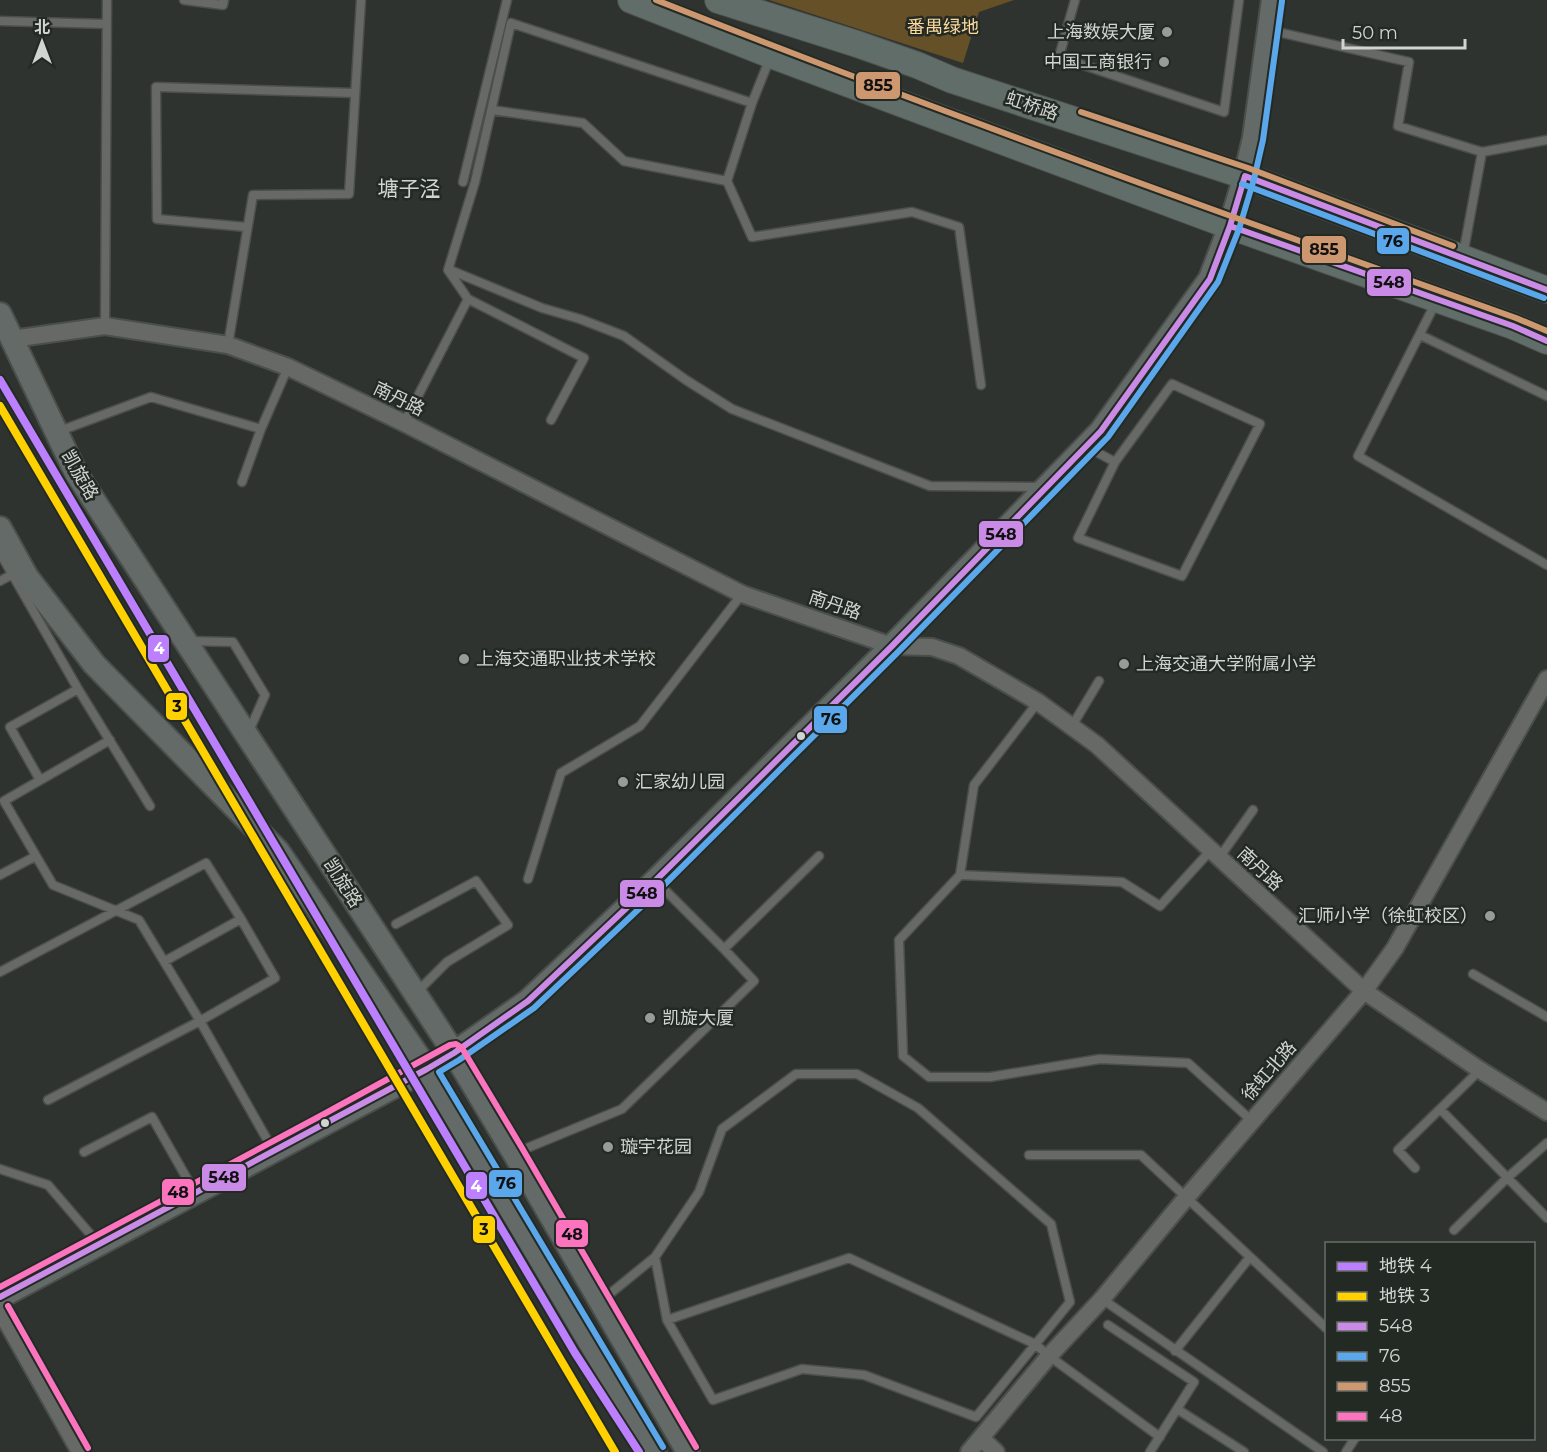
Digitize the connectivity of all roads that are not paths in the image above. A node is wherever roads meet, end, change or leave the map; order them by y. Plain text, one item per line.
1 (107, 0) edge
2 (184, 0) edge
3 (224, 0) edge
4 (361, 0) edge
5 (507, 0) edge
6 (631, 0) edge
7 (718, 0) edge
8 (1075, 0) edge
9 (1239, 0) edge
10 (1273, 0) edge
11 (0, 21) edge
12 (107, 24) junction
13 (1269, 30) junction
14 (771, 55) junction
15 (354, 93) junction
16 (752, 103) junction
17 (492, 110) junction
18 (1547, 140) edge
19 (1482, 153) junction
20 (1245, 176) junction
21 (727, 181) junction
22 (463, 182) dead end
23 (1230, 226) junction
24 (246, 227) junction
25 (1462, 258) junction
26 (448, 270) junction
27 (1547, 275) edge
28 (1521, 281) junction
29 (1547, 290) edge
30 (468, 299) junction
31 (1438, 299) junction
32 (0, 314) edge
33 (105, 327) junction
34 (1420, 335) junction
35 (12, 339) junction
36 (1547, 341) edge
37 (228, 345) junction
38 (288, 367) junction
39 (981, 385) dead end
40 (1547, 396) edge
41 (551, 420) dead end
42 (404, 423) junction
43 (261, 429) junction
44 (57, 432) junction
45 (1086, 446) junction
46 (1115, 462) junction
47 (242, 482) dead end
48 (1046, 487) junction
49 (0, 528) edge
50 (0, 553) edge
51 (1547, 565) edge
52 (13, 574) junction
53 (0, 581) edge
54 (742, 594) junction
55 (185, 641) junction
56 (892, 646) junction
57 (1547, 679) edge
58 (1099, 681) dead end
59 (78, 689) junction
60 (1038, 702) junction
61 (1072, 726) junction
62 (247, 735) junction
63 (110, 740) junction
64 (40, 780) junction
65 (150, 806) dead end
66 (1253, 810) dead end
67 (1215, 854) junction
68 (36, 856) junction
69 (819, 856) dead end
70 (0, 875) edge
71 (960, 875) junction
72 (528, 879) dead end
73 (656, 881) junction
74 (115, 910) junction
75 (241, 919) junction
76 (396, 924) dead end
77 (724, 949) junction
78 (165, 961) junction
79 (0, 972) edge
80 (1473, 974) dead end
81 (1364, 991) junction
82 (415, 994) junction
83 (1547, 1017) edge
84 (200, 1021) junction
85 (454, 1053) junction
86 (427, 1069) junction
87 (1479, 1070) junction
88 (48, 1100) dead end
89 (1441, 1110) junction
90 (1547, 1112) edge
91 (1252, 1120) junction
92 (1547, 1143) edge
93 (274, 1151) junction
94 (84, 1152) dead end
95 (514, 1153) junction
96 (1029, 1155) dead end
97 (1415, 1168) dead end
98 (0, 1169) edge
99 (1507, 1178) junction
100 (195, 1193) junction
101 (1186, 1198) junction
102 (1547, 1218) edge
103 (1454, 1230) dead end
104 (98, 1244) junction
105 (655, 1257) junction
106 (1250, 1257) junction
107 (0, 1297) edge
108 (1102, 1299) junction
109 (601, 1302) junction
110 (0, 1310) edge
111 (667, 1320) junction
112 (1108, 1326) dead end
113 (1325, 1327) edge
114 (1035, 1344) junction
115 (1175, 1351) junction
116 (1049, 1356) junction
117 (1177, 1409) junction
118 (1160, 1437) junction
119 (981, 1438) junction
120 (80, 1452) edge
121 (654, 1452) edge
122 (688, 1452) edge
123 (969, 1452) edge
124 (996, 1452) edge
125 (1150, 1452) edge
126 (1244, 1452) edge
127 (1323, 1452) edge

1 - 12 lane
2 - 3 lane
4 - 15 lane
5 - 22 lane
6 - 14 main road
7 - 20 main road, 虹桥路
8 - 9 lane
10 - 13 street
11 - 12 lane
12 - 33 lane
13 - 19 lane
13 - 20 street
14 - 16 lane
14 - 23 main road
15 - 24 lane
15 - 24 lane
16 - 17 lane
16 - 21 lane
17 - 21 lane
17 - 26 lane
18 - 19 lane
19 - 25 lane
20 - 23 street
20 - 25 main road, 虹桥路
21 - 39 lane
23 - 31 main road
23 - 45 street
24 - 37 lane
25 - 28 main road, 虹桥路
26 - 30 lane
26 - 48 lane
27 - 28 street
28 - 29 main road, 虹桥路
30 - 41 lane
30 - 42 lane
31 - 34 lane
31 - 36 main road
32 - 35 street, 凯旋路
33 - 35 street, 南丹路
33 - 37 street, 南丹路
34 - 40 lane
34 - 51 lane
35 - 44 street, 凯旋路
37 - 38 street, 南丹路
38 - 42 street, 南丹路
38 - 43 lane
42 - 54 street, 南丹路
43 - 44 lane
43 - 47 lane
44 - 55 street, 凯旋路
45 - 46 lane
45 - 48 street
46 - 46 lane
48 - 56 street
49 - 86 street, 凯旋路
50 - 52 lane
52 - 53 lane
52 - 59 lane
54 - 56 street, 南丹路
54 - 72 lane
55 - 62 street, 凯旋路
55 - 62 lane
56 - 60 street, 南丹路
56 - 73 street
57 - 81 street, 徐虹北路
58 - 61 lane
59 - 63 lane
59 - 64 lane
60 - 61 street, 南丹路
60 - 71 lane
61 - 67 street, 南丹路
62 - 82 street, 凯旋路
63 - 64 lane
63 - 65 lane
64 - 68 lane
66 - 67 lane
67 - 71 lane
67 - 81 street, 南丹路
68 - 70 lane
68 - 74 lane
69 - 77 lane
71 - 91 lane
73 - 77 lane
73 - 85 street
74 - 75 lane
74 - 78 lane
74 - 79 lane
75 - 78 lane
75 - 84 lane
76 - 82 lane
77 - 95 lane
78 - 84 lane
80 - 83 lane
81 - 87 street, 南丹路
81 - 91 street, 徐虹北路
82 - 85 street, 凯旋路
84 - 88 lane
84 - 93 lane
85 - 86 street
85 - 95 street, 凯旋路
86 - 93 street
86 - 121 street, 凯旋路
87 - 89 lane
87 - 90 street, 南丹路
89 - 97 lane
89 - 99 lane
91 - 101 street, 徐虹北路
92 - 99 lane
93 - 100 street
94 - 100 lane
95 - 109 street, 凯旋路
96 - 101 lane
98 - 104 lane
99 - 102 lane
99 - 103 lane
100 - 104 street
101 - 106 lane
101 - 108 street, 徐虹北路
104 - 107 street
105 - 109 lane
105 - 111 lane
105 - 114 lane
106 - 113 lane
106 - 115 lane
108 - 115 lane
108 - 116 street, 徐虹北路
109 - 122 street, 凯旋路
110 - 120 street
111 - 114 lane
111 - 114 lane
112 - 117 lane
114 - 116 lane
115 - 127 lane
116 - 118 lane
116 - 119 street, 徐虹北路
117 - 118 lane
117 - 126 lane
118 - 125 lane
119 - 123 street, 徐虹北路
119 - 124 street

